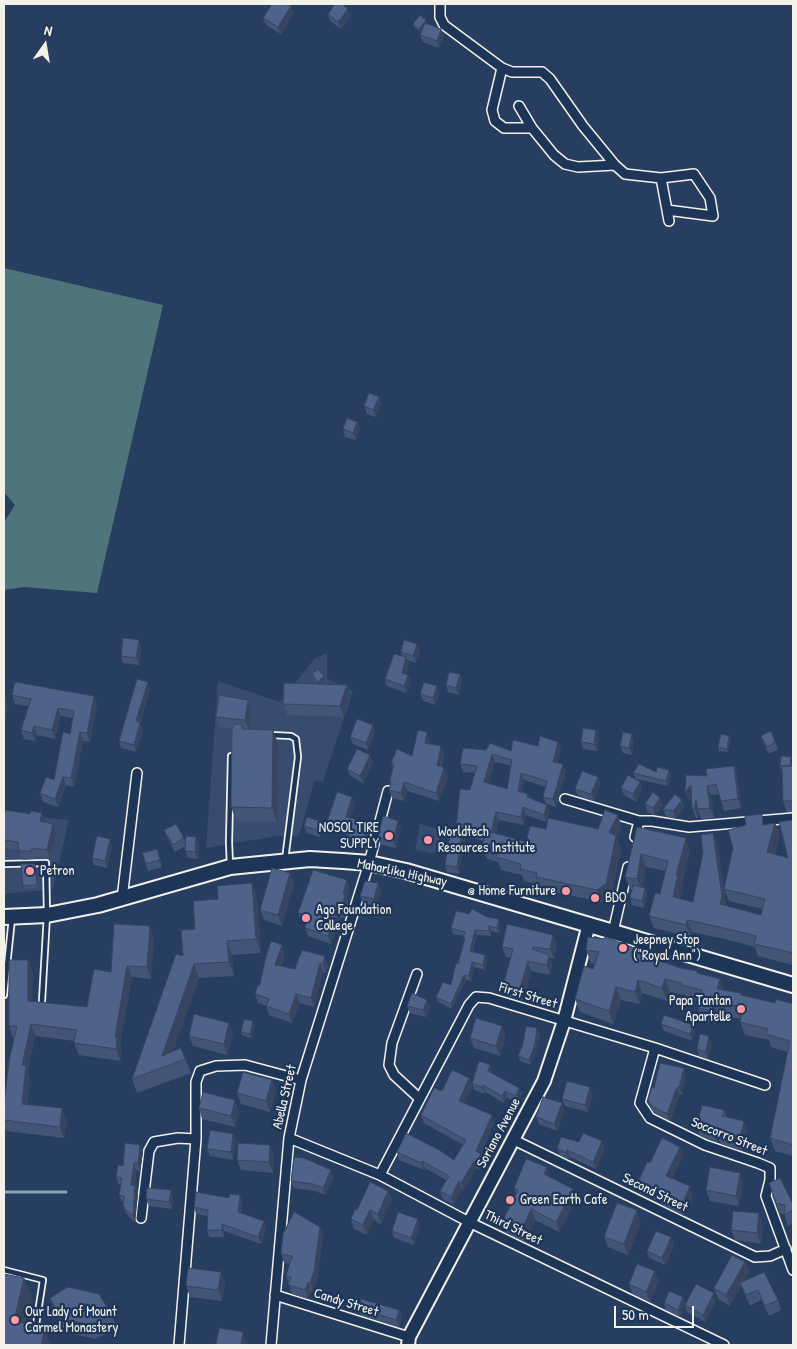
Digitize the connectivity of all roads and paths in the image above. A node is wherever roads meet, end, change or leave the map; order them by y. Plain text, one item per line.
1 (440, 4) edge
2 (502, 68) junction
3 (519, 106) dead end
4 (532, 128) junction
5 (615, 165) junction
6 (661, 178) junction
7 (667, 210) junction
8 (670, 221) dead end
9 (264, 735) edge
10 (231, 754) edge
11 (137, 773) dead end
12 (388, 791) edge
13 (565, 800) dead end
14 (793, 818) edge
15 (639, 821) junction
16 (285, 861) junction
17 (369, 863) junction
18 (4, 864) edge
19 (230, 867) junction
20 (122, 898) junction
21 (47, 915) junction
22 (8, 917) edge
23 (589, 924) junction
24 (613, 932) junction
25 (417, 974) dead end
26 (793, 985) edge
27 (4, 995) edge
28 (42, 1001) edge
29 (564, 1021) junction
30 (655, 1048) junction
31 (301, 1080) junction
32 (765, 1085) dead end
33 (420, 1099) junction
34 (289, 1138) junction
35 (196, 1139) junction
36 (514, 1140) junction
37 (380, 1175) junction
38 (140, 1218) dead end
39 (469, 1222) junction
40 (786, 1249) junction
41 (4, 1270) edge
42 (793, 1270) edge
43 (275, 1295) junction
44 (36, 1325) edge
45 (409, 1341) edge
46 (179, 1345) edge
47 (271, 1345) edge
48 (724, 1345) edge

1 - 2 street
2 - 4 street
2 - 5 street
3 - 4 street
4 - 5 street
5 - 6 street
6 - 7 street
6 - 7 street
7 - 8 street
9 - 16 lane
10 - 19 lane
11 - 20 street
12 - 17 street, Abella Street
13 - 15 street
14 - 15 street
15 - 24 street
16 - 17 main road, Maharlika Highway
16 - 19 main road, Maharlika Highway
17 - 23 main road, Maharlika Highway
17 - 31 street, Abella Street
18 - 21 lane
19 - 20 main road, Maharlika Highway
20 - 21 main road, Maharlika Highway
21 - 22 main road, Maharlika Highway
21 - 28 lane
22 - 27 lane
23 - 24 main road, Maharlika Highway
23 - 29 street, Soriano Avenue
24 - 26 main road, Maharlika Highway
25 - 33 street
29 - 30 street, First Street
29 - 33 street, First Street
29 - 36 street, Soriano Avenue
30 - 32 street, First Street
30 - 40 street, Soccorro Street
31 - 34 street, Abella Street
31 - 35 street
33 - 37 street, First Street
34 - 37 street, Third Street
34 - 43 street, Abella Street
35 - 38 street
35 - 46 street
36 - 39 street, Soriano Avenue
36 - 40 street, Second Street
37 - 39 street, Third Street
39 - 45 street, Soriano Avenue
39 - 48 street, Third Street
40 - 42 street, Soccorro Street
41 - 44 lane
43 - 45 street, Candy Street
43 - 47 street, Abella Street

